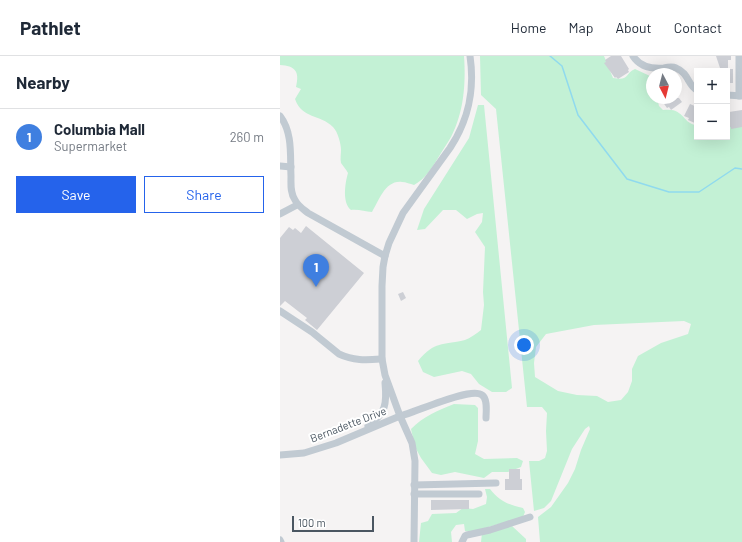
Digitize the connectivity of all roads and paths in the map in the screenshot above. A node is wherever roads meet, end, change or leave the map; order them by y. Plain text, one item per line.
1 (470, 56) edge
2 (633, 56) edge
3 (739, 56) edge
4 (694, 89) edge
5 (730, 95) edge
6 (741, 96) edge
7 (280, 116) edge
8 (280, 166) edge
9 (291, 167) junction
10 (297, 205) junction
11 (280, 214) edge
12 (385, 256) junction
13 (280, 311) edge
14 (382, 358) junction
15 (385, 375) junction
16 (400, 416) junction
17 (486, 418) dead end
18 (360, 433) junction
19 (280, 455) edge
20 (496, 483) dead end
21 (414, 485) junction
22 (414, 494) junction
23 (479, 494) dead end
24 (530, 517) dead end
25 (414, 542) edge
26 (462, 542) edge

1 - 12 street
2 - 4 street
3 - 6 street
5 - 6 street
7 - 9 street
8 - 9 street
9 - 10 street
10 - 11 street
10 - 12 street
12 - 14 street
13 - 14 street
14 - 15 street
15 - 16 street
15 - 18 street
16 - 17 street, Bernadette Drive
16 - 18 street, Bernadette Drive
16 - 21 street
18 - 19 street, Bernadette Drive
20 - 21 street
21 - 22 street
22 - 23 street
22 - 25 street
24 - 26 street

